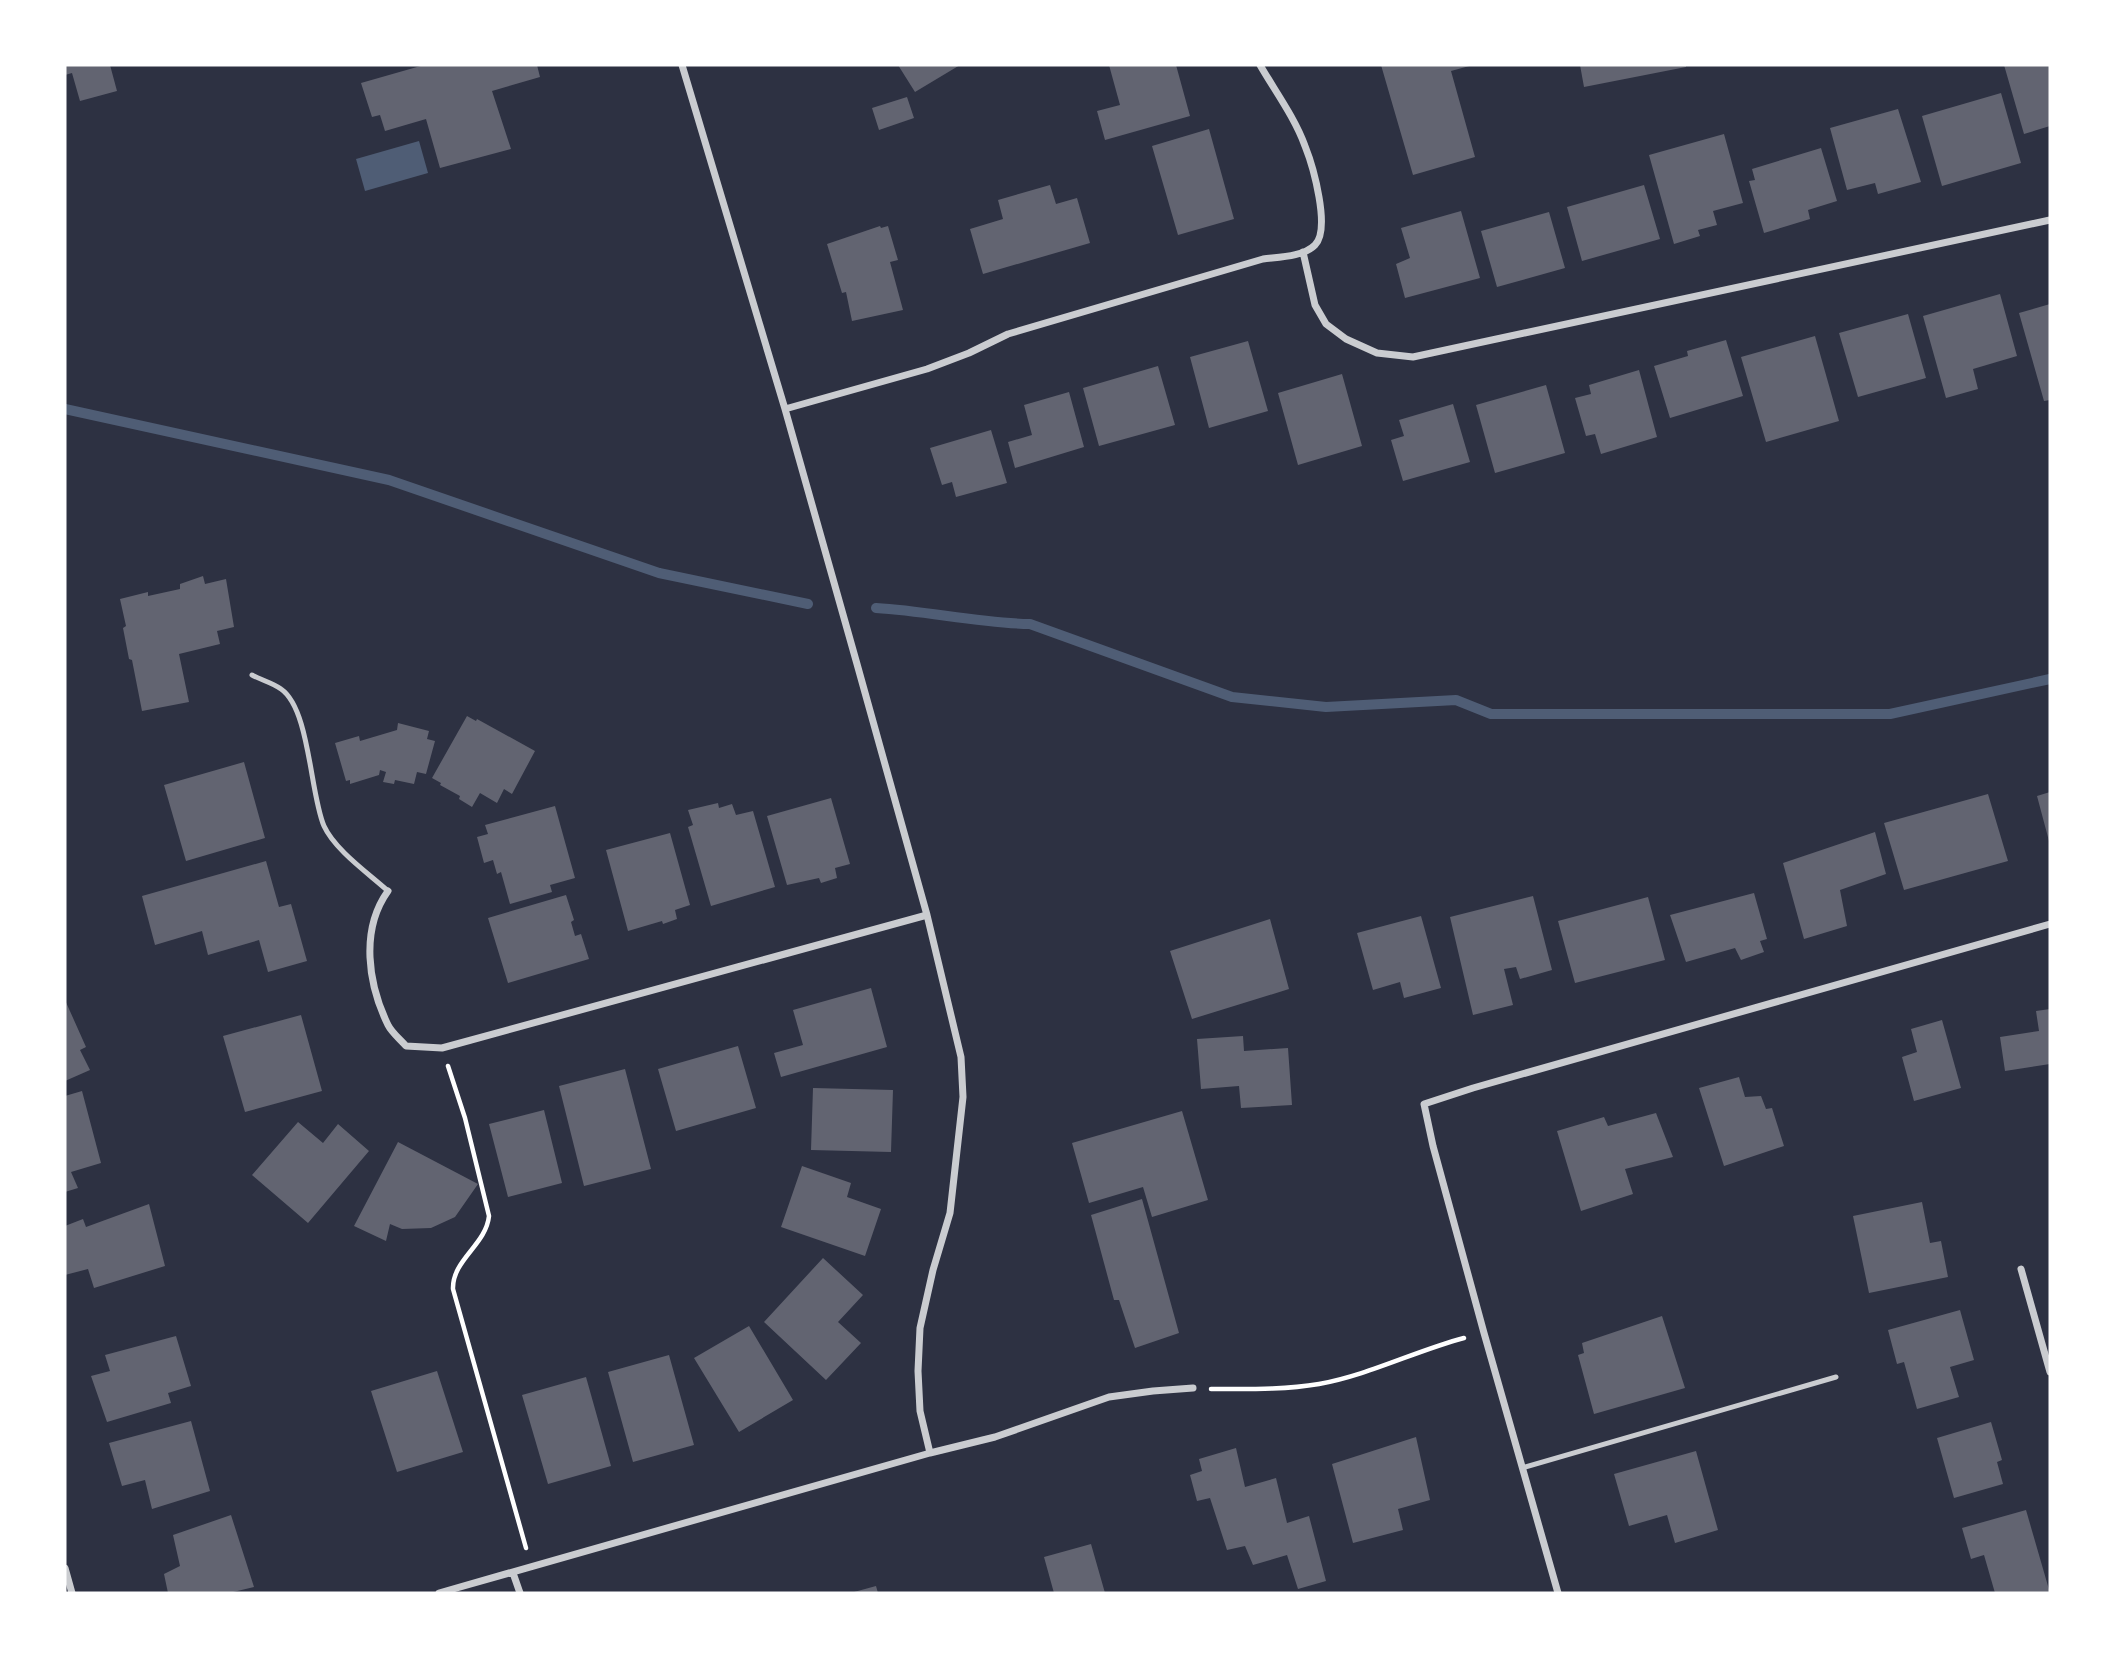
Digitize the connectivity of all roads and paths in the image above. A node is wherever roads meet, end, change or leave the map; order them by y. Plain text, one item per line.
1 (682, 65) edge
2 (1260, 65) edge
3 (2050, 220) edge
4 (1303, 252) junction
5 (785, 410) junction
6 (252, 675) dead end
7 (388, 891) joint
8 (927, 915) junction
9 (2050, 924) edge
10 (442, 1048) junction
11 (2021, 1269) dead end
12 (1484, 1333) junction
13 (2050, 1372) edge
14 (1836, 1377) dead end
15 (1193, 1388) joint
16 (930, 1452) junction
17 (1522, 1468) junction
18 (65, 1568) edge
19 (531, 1568) junction
20 (513, 1573) junction
21 (72, 1593) edge
22 (439, 1593) edge
23 (520, 1593) edge
24 (1558, 1593) edge

1 - 5 street
2 - 4 street
3 - 4 street
4 - 5 street
5 - 8 street
6 - 7 lane
7 - 10 street
8 - 10 street
8 - 16 street
9 - 12 street
10 - 19 path
11 - 13 street
12 - 15 path
12 - 17 street
14 - 17 lane
15 - 16 street
16 - 19 street
17 - 24 street
18 - 21 street
19 - 20 street
20 - 22 street
20 - 23 street

